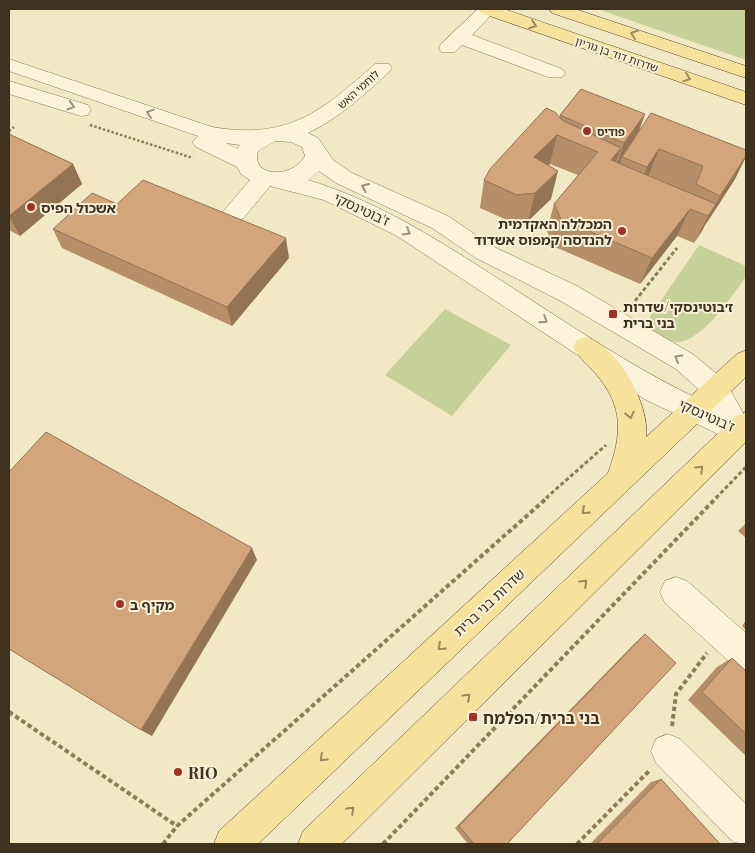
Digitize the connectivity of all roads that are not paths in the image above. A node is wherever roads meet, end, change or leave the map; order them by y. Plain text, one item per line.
1 (488, 9) edge
2 (558, 9) edge
3 (14, 68) edge
4 (382, 68) dead end
5 (746, 72) edge
6 (555, 73) dead end
7 (14, 88) edge
8 (746, 99) edge
9 (335, 110) junction
10 (275, 135) junction
11 (315, 151) junction
12 (247, 164) junction
13 (273, 179) junction
14 (228, 221) edge
15 (484, 252) junction
16 (586, 347) junction
17 (746, 360) edge
18 (705, 398) junction
19 (743, 427) edge
20 (620, 478) junction
21 (676, 592) dead end
22 (746, 654) edge
23 (668, 751) road end
24 (746, 829) edge
25 (232, 844) edge
26 (316, 844) edge

1 - 6 street
1 -> 8 main road, שדרות דוד בן גוריון
5 -> 2 main road, שדרות דוד בן גוריון
10 -> 3 street
4 - 9 street, לוחמי האש
7 -> 12 street
9 - 10 street, לוחמי האש
9 - 11 street, לוחמי האש
10 - 11 street
10 - 12 street
11 - 13 street
15 -> 11 street, ז'בוטינסקי
12 - 13 street
13 - 14 street
13 -> 16 street, ז'בוטינסקי
15 - 18 street
18 -> 15 street, ז'בוטינסקי
16 - 18 street, ז'בוטינסקי
16 -> 20 main road
17 - 18 main road, שדרות בני ברית
18 - 19 street, ז'בוטינסקי
18 - 20 main road, שדרות בני ברית
26 -> 19 main road
20 -> 25 main road, שדרות בני ברית
21 - 22 street
23 - 24 street

